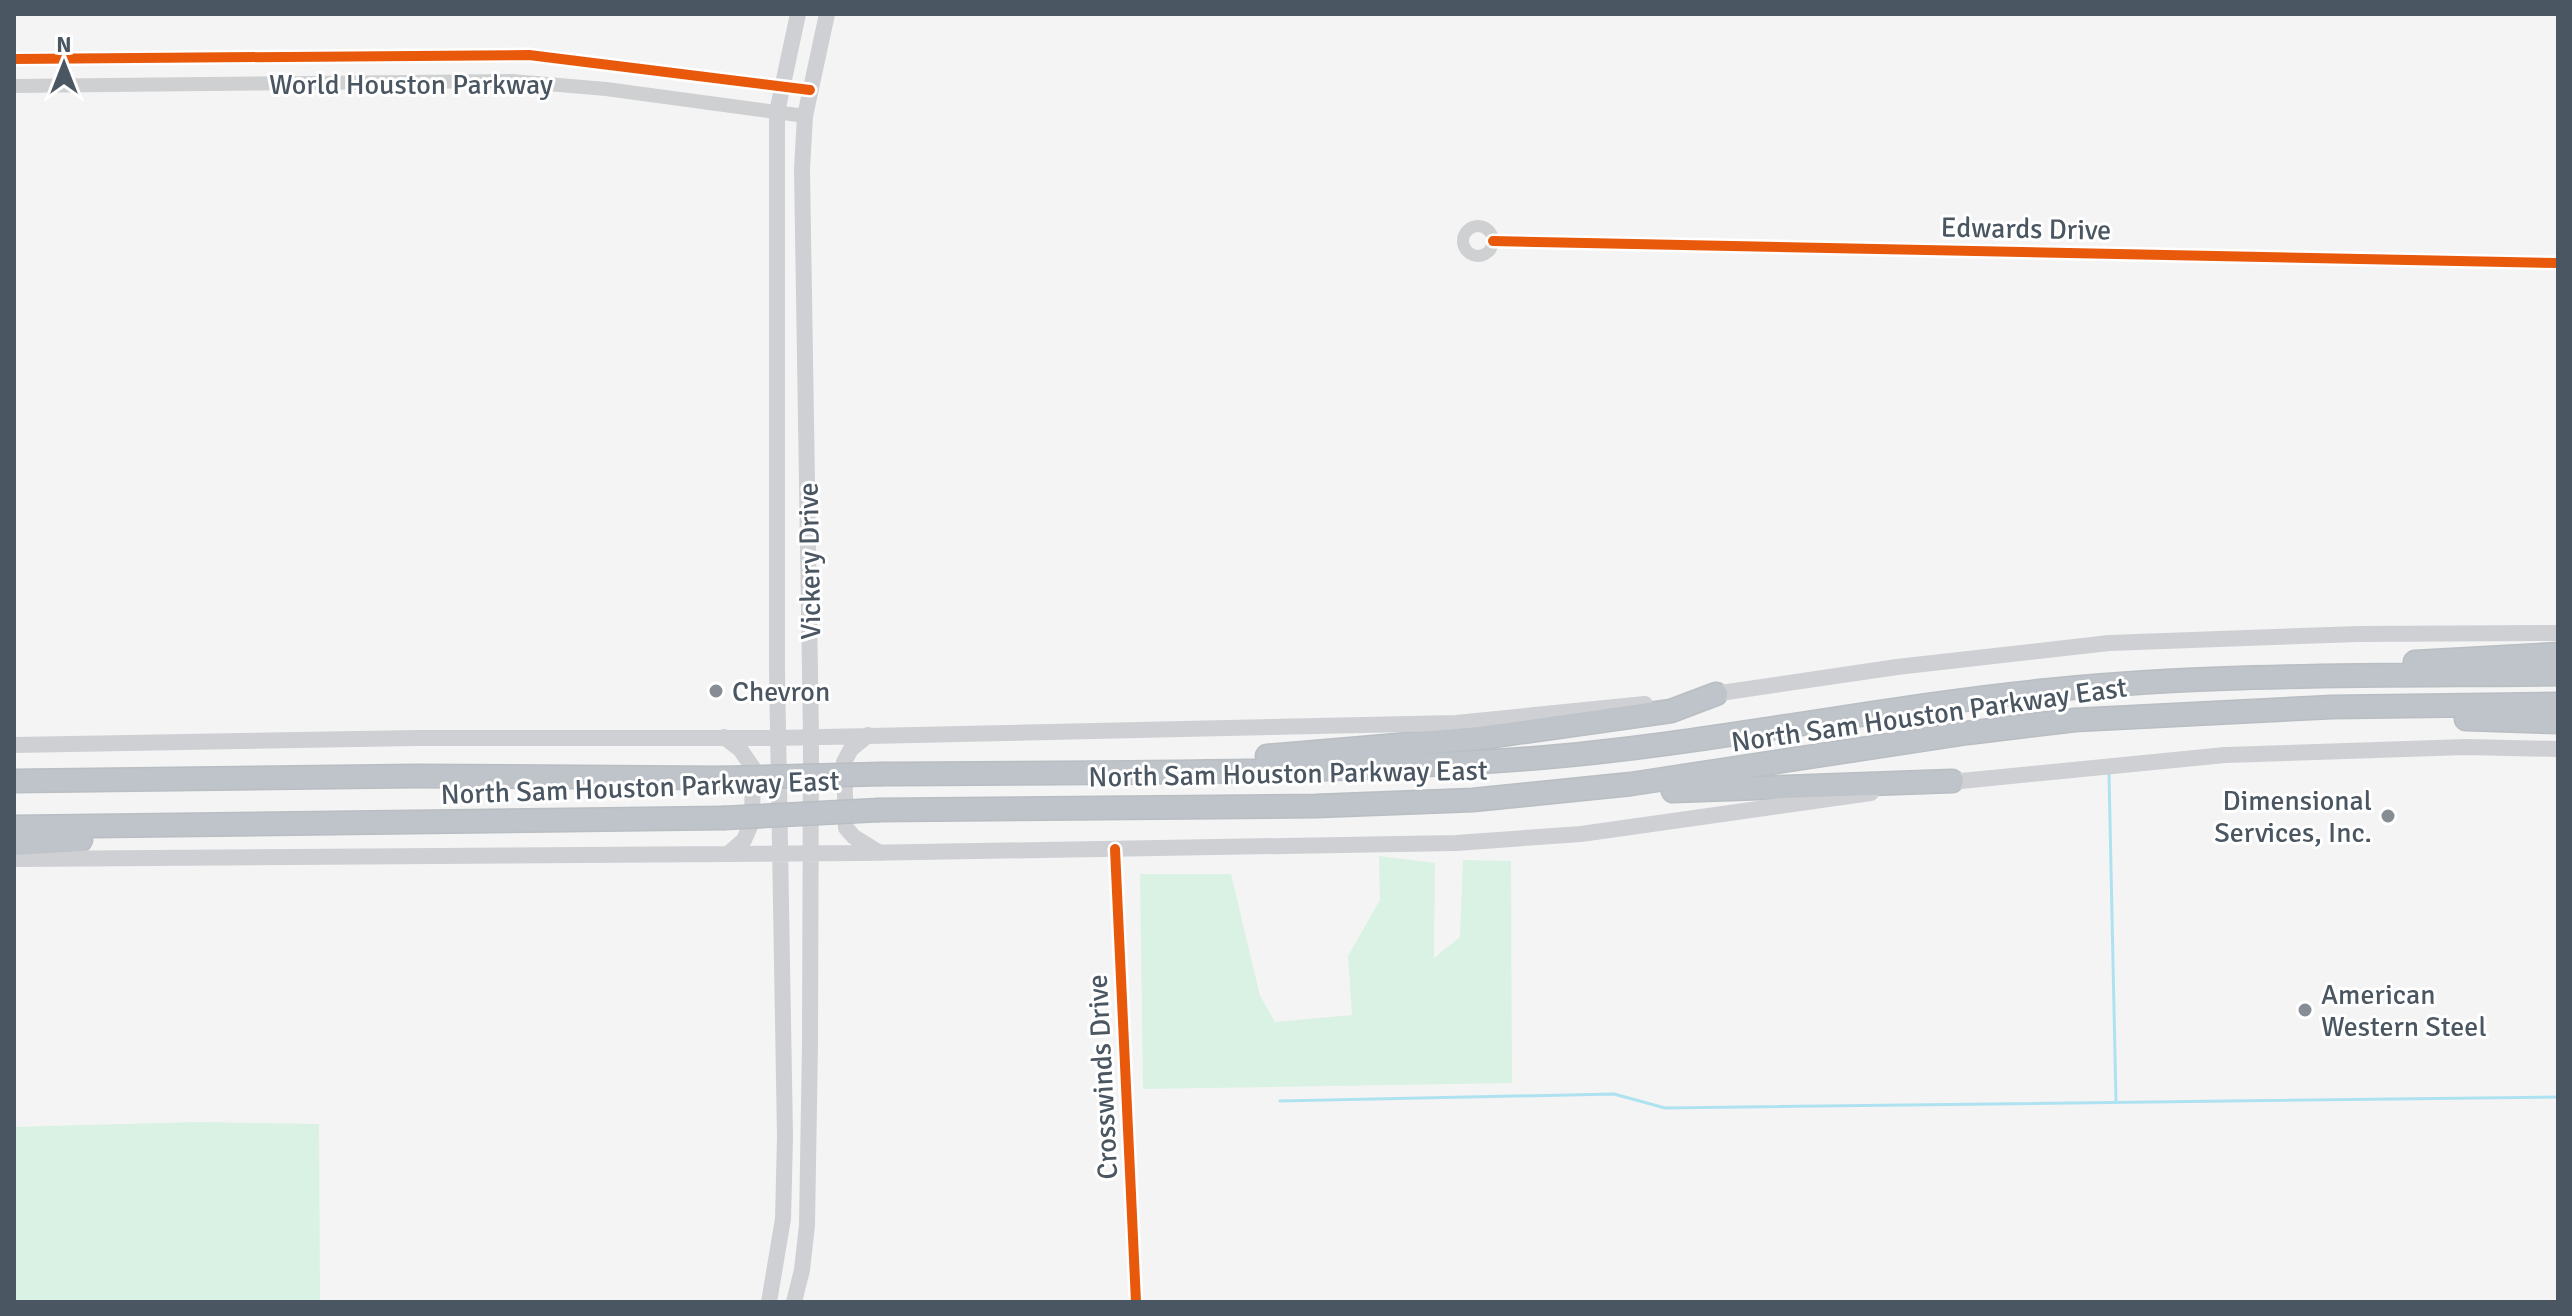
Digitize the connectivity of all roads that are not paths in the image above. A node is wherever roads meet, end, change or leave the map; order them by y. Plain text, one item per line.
1 (798, 14) edge
2 (827, 14) edge
3 (451, 55) junction
4 (253, 57) junction
5 (77, 58) junction
6 (14, 59) edge
7 (608, 64) junction
8 (451, 80) junction
9 (253, 83) junction
10 (78, 85) junction
11 (14, 86) edge
12 (782, 86) junction
13 (606, 89) junction
14 (810, 90) junction
15 (777, 112) junction
16 (805, 116) junction
17 (1493, 241) dead end
18 (777, 243) junction
19 (804, 243) junction
20 (2558, 263) edge
21 (776, 403) junction
22 (807, 403) junction
23 (2558, 633) edge
24 (2558, 654) edge
25 (2558, 674) edge
26 (2151, 682) junction
27 (1716, 694) junction
28 (2558, 704) edge
29 (2225, 711) junction
30 (2558, 722) edge
31 (868, 735) junction
32 (811, 736) junction
33 (724, 737) junction
34 (778, 738) junction
35 (14, 745) edge
36 (2558, 749) edge
37 (1105, 772) junction
38 (14, 781) edge
39 (1952, 781) junction
40 (1520, 796) junction
41 (446, 822) junction
42 (14, 827) edge
43 (14, 844) edge
44 (1115, 849) junction
45 (810, 852) junction
46 (782, 853) junction
47 (880, 853) junction
48 (728, 854) junction
49 (14, 859) edge
50 (785, 1042) junction
51 (810, 1043) junction
52 (769, 1302) edge
53 (794, 1302) edge
54 (1136, 1302) edge

1 - 12 main road, Vickery Drive
2 - 14 main road, Vickery Drive
3 - 4 street, World Houston Parkway
3 - 7 street, World Houston Parkway
3 - 8 street
4 - 5 street, World Houston Parkway
4 - 9 street
5 - 6 street, World Houston Parkway
5 - 10 street
7 - 12 street, World Houston Parkway
7 - 13 street
8 - 9 street, World Houston Parkway
8 - 13 street, World Houston Parkway
9 - 10 street, World Houston Parkway
10 - 11 street, World Houston Parkway
12 - 14 street, World Houston Parkway
12 - 15 main road, Vickery Drive
13 - 15 street, World Houston Parkway
14 - 16 main road, Vickery Drive
15 - 16 street, World Houston Parkway
15 - 18 main road, Vickery Drive
16 - 19 main road, Vickery Drive
17 - 20 street, Edwards Drive
18 - 19 main road
18 - 21 main road, Vickery Drive
19 - 22 main road, Vickery Drive
21 - 22 main road
21 - 34 main road, Vickery Drive
22 - 32 main road, Vickery Drive
23 - 27 main road, North Sam Houston Parkway East
24 - 26 highway
25 - 26 highway, North Sam Houston Parkway East
26 - 37 highway, North Sam Houston Parkway East
27 - 31 main road, North Sam Houston Parkway East
27 - 37 highway
28 - 29 highway, North Sam Houston Parkway East
29 - 30 highway
29 - 40 highway, North Sam Houston Parkway East
31 - 32 main road, North Sam Houston Parkway East
31 - 47 main road
32 - 34 main road, North Sam Houston Parkway East
32 - 45 main road, Vickery Drive
33 - 34 main road, North Sam Houston Parkway East
33 - 35 main road, North Sam Houston Parkway East
33 - 48 main road
34 - 46 main road, Vickery Drive
36 - 39 main road
37 - 38 highway, North Sam Houston Parkway East, bridge
39 - 40 highway
39 - 44 main road
40 - 41 highway, North Sam Houston Parkway East, bridge
41 - 42 highway, North Sam Houston Parkway East
41 - 43 highway
44 - 47 main road
44 - 54 street, Crosswinds Drive
45 - 46 main road
45 - 47 main road
45 - 51 main road, Vickery Drive
46 - 48 main road
46 - 50 main road, Vickery Drive
48 - 49 main road
50 - 51 main road
50 - 52 main road, Vickery Drive
51 - 53 main road, Vickery Drive

